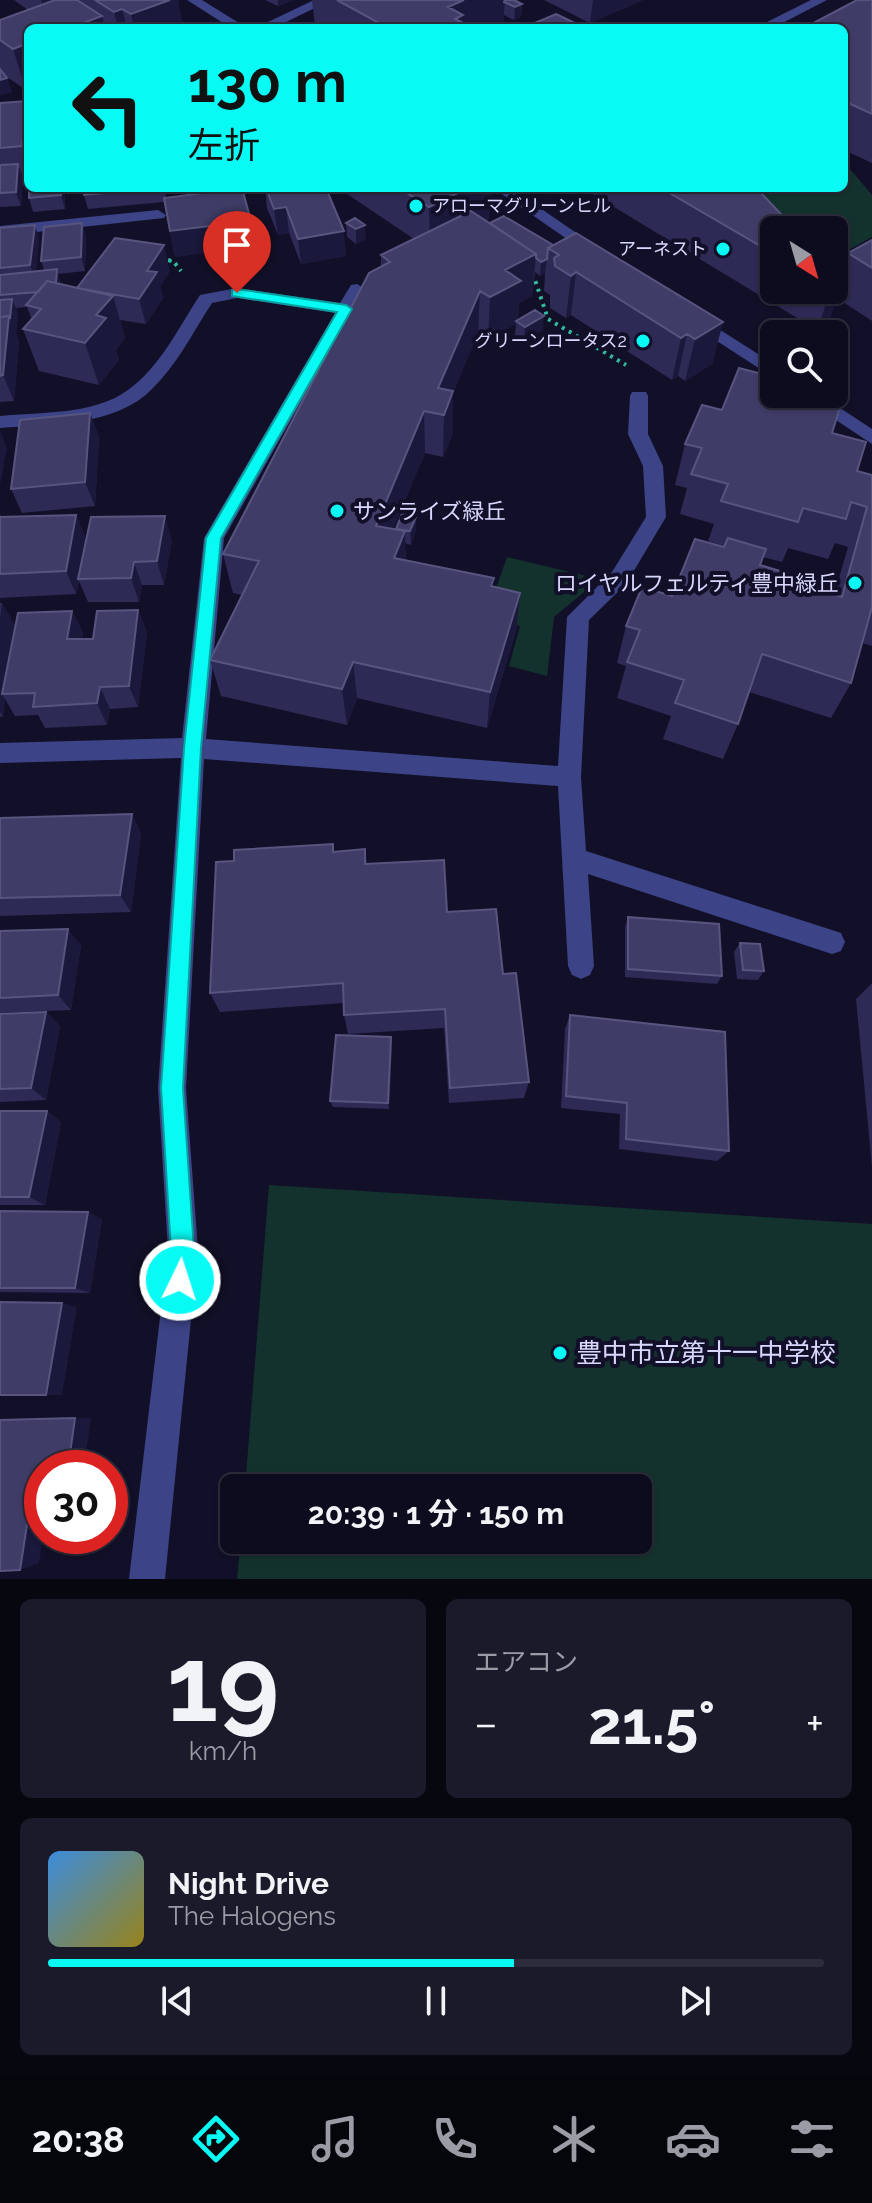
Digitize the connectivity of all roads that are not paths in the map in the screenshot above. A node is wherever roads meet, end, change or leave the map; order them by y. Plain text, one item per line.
1 (193, 0) edge
2 (325, 0) edge
3 (821, 0) edge
4 (275, 22) dead end
5 (233, 24) edge
6 (770, 24) edge
7 (507, 192) edge
8 (158, 215) dead end
9 (0, 231) edge
10 (618, 267) edge
11 (683, 311) edge
12 (760, 363) edge
13 (639, 396) road end
14 (827, 408) edge
15 (0, 422) edge
16 (872, 438) edge
17 (193, 748) junction
18 (0, 753) edge
19 (569, 777) junction
20 (575, 859) junction
21 (832, 942) dead end
22 (581, 966) dead end
23 (147, 1579) edge

1 - 5 street
2 - 4 street
3 - 6 street
7 - 10 street
8 - 9 street
11 - 12 street
13 - 19 street
14 - 16 street
15 - 17 street
17 - 18 street
17 - 19 street
17 - 23 street
19 - 20 street
20 - 21 street
20 - 22 street

